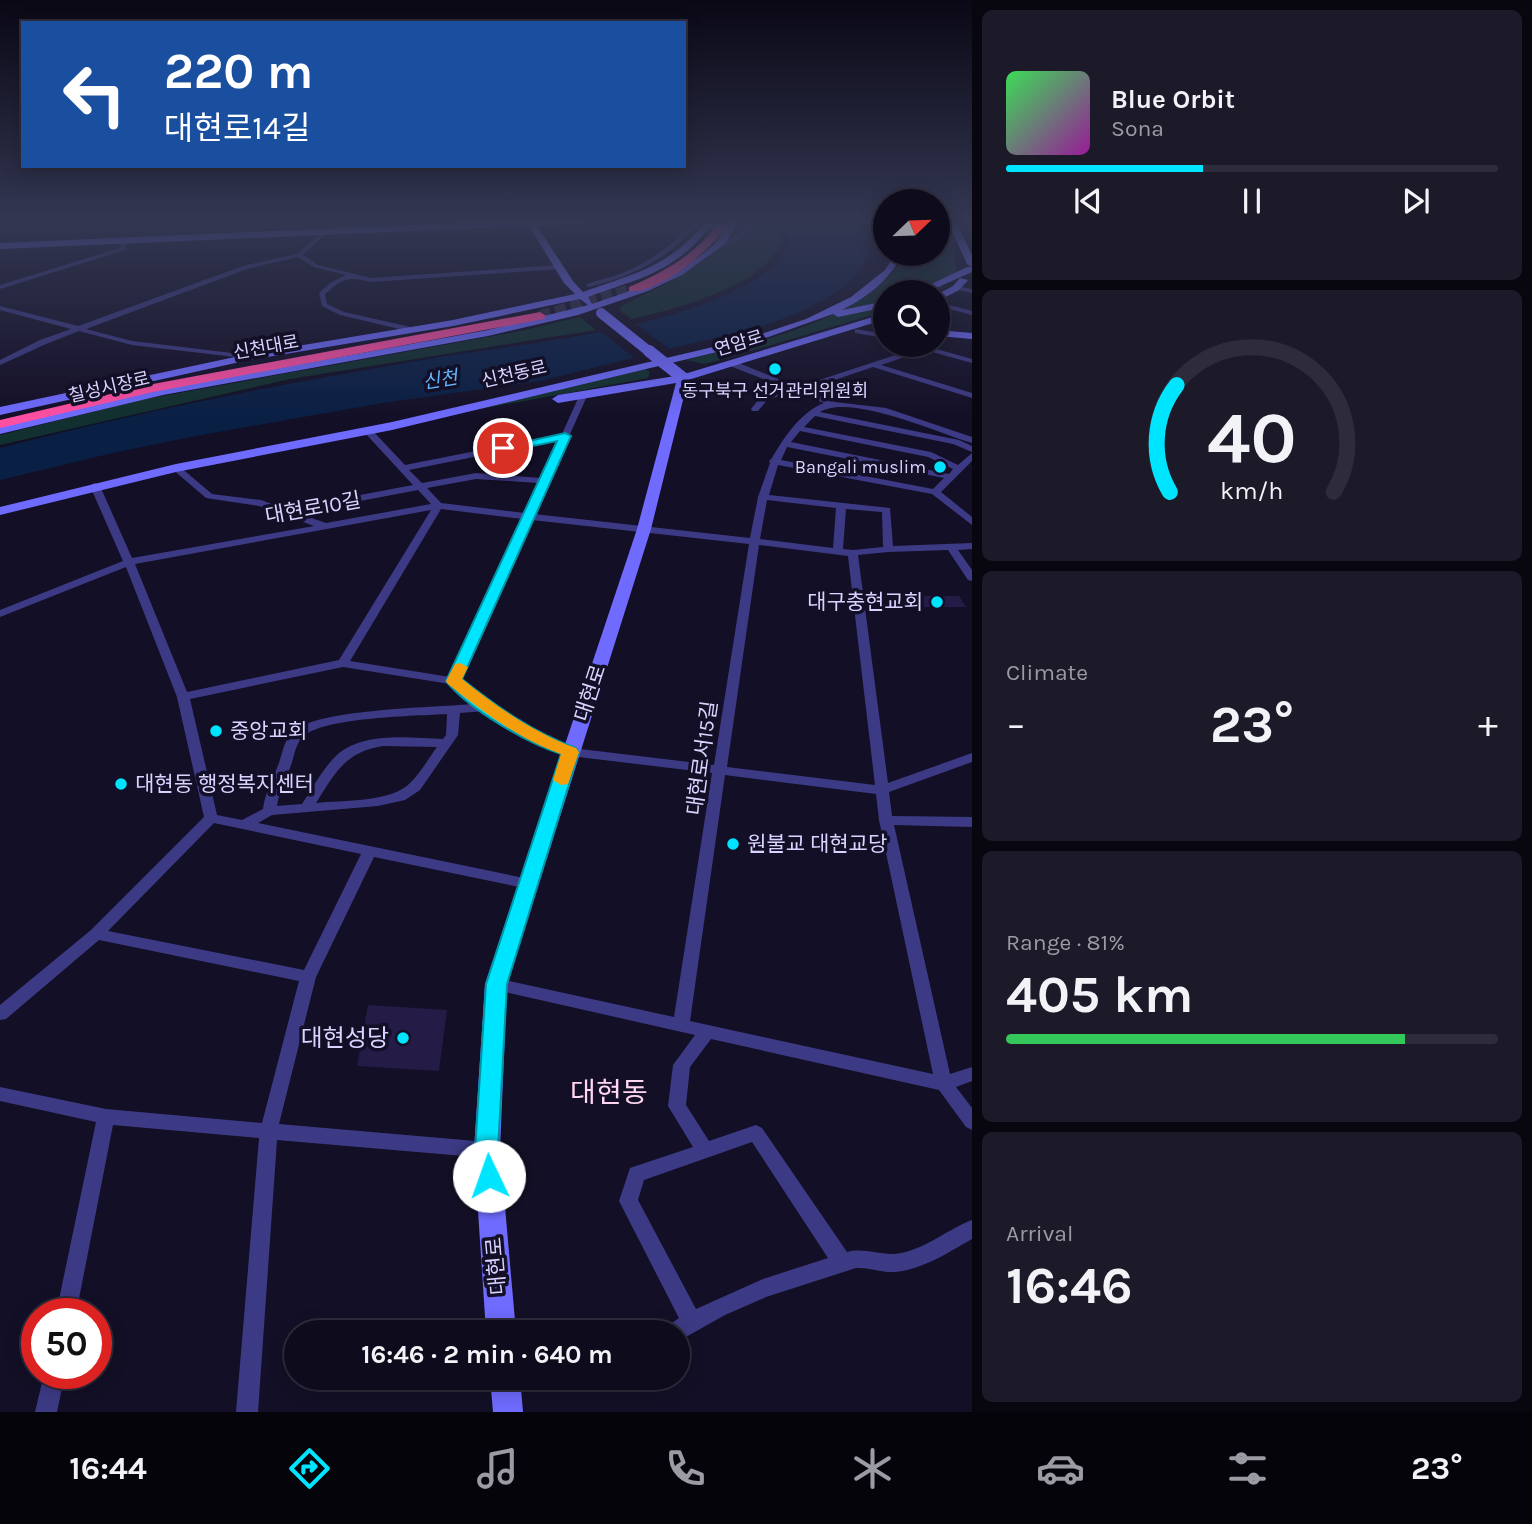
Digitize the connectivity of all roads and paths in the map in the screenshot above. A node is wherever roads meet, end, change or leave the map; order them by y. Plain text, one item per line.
1 (193, 286) edge
2 (330, 286) edge
3 (568, 286) edge
4 (572, 286) edge
5 (601, 286) edge
6 (632, 286) edge
7 (634, 286) edge
8 (636, 286) edge
9 (861, 286) edge
10 (871, 286) edge
11 (629, 288) junction
12 (956, 288) joint
13 (950, 291) edge
14 (972, 291) edge
15 (581, 296) junction
16 (557, 302) junction
17 (873, 306) edge
18 (950, 307) edge
19 (0, 308) edge
20 (598, 312) junction
21 (972, 313) edge
22 (538, 314) junction
23 (821, 314) junction
24 (873, 322) edge
25 (860, 327) junction
26 (75, 329) junction
27 (412, 330) junction
28 (873, 330) edge
29 (950, 334) edge
30 (970, 335) edge
31 (389, 350) junction
32 (950, 355) edge
33 (898, 357) edge
34 (962, 359) joint
35 (972, 359) edge
36 (260, 361) junction
37 (0, 363) edge
38 (733, 364) junction
39 (874, 365) junction
40 (220, 375) junction
41 (683, 378) junction
42 (800, 389) junction
43 (584, 394) junction
44 (972, 396) edge
45 (833, 404) junction
46 (755, 409) dead end
47 (0, 411) edge
48 (814, 413) junction
49 (0, 418) edge
50 (0, 424) edge
51 (972, 427) edge
52 (797, 428) junction
53 (889, 428) junction
54 (0, 430) edge
55 (368, 431) junction
56 (959, 435) junction
57 (565, 436) junction
58 (972, 440) edge
59 (877, 443) junction
60 (785, 444) junction
61 (972, 449) edge
62 (483, 452) joint
63 (972, 456) edge
64 (773, 461) junction
65 (867, 461) junction
66 (176, 468) junction
67 (404, 468) junction
68 (959, 469) junction
69 (951, 477) junction
70 (855, 478) junction
71 (545, 481) junction
72 (95, 486) junction
73 (421, 487) junction
74 (935, 492) junction
75 (762, 496) junction
76 (0, 501) edge
77 (841, 505) junction
78 (438, 506) junction
79 (0, 511) edge
80 (286, 512) junction
81 (529, 516) junction
82 (972, 522) edge
83 (324, 526) junction
84 (644, 530) junction
85 (754, 542) junction
86 (972, 546) edge
87 (952, 548) junction
88 (888, 549) junction
89 (838, 551) junction
90 (853, 552) junction
91 (129, 562) junction
92 (972, 578) edge
93 (0, 614) edge
94 (343, 663) junction
95 (454, 681) junction
96 (183, 697) junction
97 (487, 707) junction
98 (454, 709) junction
99 (446, 743) junction
100 (570, 752) junction
101 (972, 757) edge
102 (720, 769) junction
103 (882, 790) junction
104 (306, 808) junction
105 (269, 811) junction
106 (211, 818) junction
107 (886, 820) junction
108 (972, 822) edge
109 (244, 825) junction
110 (370, 851) junction
111 (529, 884) junction
112 (96, 934) junction
113 (212, 957) joint
114 (308, 977) junction
115 (496, 984) junction
116 (0, 1014) edge
117 (681, 1025) junction
118 (707, 1031) junction
119 (972, 1074) edge
120 (944, 1084) junction
121 (972, 1086) edge
122 (0, 1094) edge
123 (106, 1117) junction
124 (972, 1122) edge
125 (269, 1130) junction
126 (486, 1150) junction
127 (705, 1150) junction
128 (972, 1229) edge
129 (843, 1264) junction
130 (69, 1298) edge
131 (500, 1320) edge
132 (681, 1320) edge
133 (690, 1323) edge
134 (51, 1389) edge
135 (511, 1390) edge
136 (46, 1412) edge
137 (247, 1412) edge
138 (508, 1412) edge

1 - 26 street
2 - 27 street
3 - 16 main road
4 - 15 main road
5 - 11 main road
6 - 11 main road
7 - 11 highway
8 - 11 main road
9 - 23 main road, 신천동로
10 - 23 main road, 신천동로
11 - 15 main road
11 - 20 main road
12 - 13 main road
12 - 14 street
15 - 16 main road
15 - 20 main road
16 - 22 main road
17 - 23 main road
18 - 21 street
19 - 26 street
20 - 22 main road
20 - 41 main road, bridge
22 - 27 main road
22 - 31 main road, 칠성시장로
22 - 36 highway, 신천대로
23 - 55 main road, 신천동로
23 - 76 main road, 신천동로
24 - 25 main road, 연암로
25 - 28 main road
25 - 38 main road, 연암로
26 - 36 street
26 - 37 street
27 - 36 highway
29 - 30 main road
31 - 36 highway
31 - 40 main road, 칠성시장로
32 - 34 street
33 - 39 street
34 - 35 street
36 - 40 highway, 신천대로
36 - 47 main road, 칠성시장로
38 - 41 main road, 연암로
38 - 42 street
39 - 42 street
39 - 44 street
40 - 49 highway, 신천대로
40 - 50 highway, 신천대로
40 - 54 main road, 칠성시장로
41 - 43 main road, 연암로
41 - 84 main road, 대현로
42 - 45 street
42 - 46 street
43 - 55 main road, 연암로
43 - 57 street
45 - 48 street, 대현로서15길
45 - 56 street
48 - 52 street, 대현로서15길
48 - 53 street
51 - 56 street
52 - 59 street
52 - 60 street, 대현로서15길
53 - 59 street
53 - 61 street
55 - 66 main road, 신천동로
55 - 67 street
56 - 58 street
57 - 62 street
57 - 71 street
59 - 65 street
59 - 68 street
60 - 64 street, 대현로서15길
60 - 65 street
62 - 67 street
63 - 68 street
64 - 70 street
64 - 75 street, 대현로서15길
65 - 69 street
65 - 70 street
66 - 72 main road, 신천동로
66 - 80 street
67 - 73 street
68 - 69 street
69 - 74 street
70 - 74 street
71 - 73 street
71 - 81 street
72 - 79 main road, 신천동로
72 - 91 street
73 - 78 street
73 - 80 street
74 - 82 street
75 - 77 street
75 - 85 street, 대현로서15길
77 - 88 street
77 - 89 street
78 - 81 street, 대현로10길
78 - 83 street, 대현로10길
78 - 94 street
80 - 83 street
81 - 84 street, 대현로10길
81 - 95 street
83 - 91 street, 대현로10길
84 - 85 street, 대현로10길
84 - 100 main road, 대현로
85 - 89 street, 대현로10길
85 - 102 street, 대현로서15길
86 - 87 street, 대현로10길
87 - 88 street, 대현로10길
87 - 92 street
88 - 90 street, 대현로10길
89 - 90 street, 대현로10길
90 - 103 street
91 - 93 street, 대현로10길
91 - 96 street
94 - 95 street
94 - 96 street
95 - 97 street
96 - 106 street
97 - 98 street
97 - 100 street
98 - 99 street
98 - 105 street
99 - 104 street
99 - 104 street
100 - 102 street
100 - 111 main road, 대현로
101 - 103 street
102 - 103 street
102 - 117 street, 대현로서15길
103 - 107 street
104 - 105 street
105 - 109 street
106 - 109 street
106 - 112 street
107 - 108 street
107 - 120 street
109 - 110 street
110 - 111 street
110 - 114 street
111 - 115 main road, 대현로
112 - 113 street
112 - 116 street
113 - 114 street
114 - 125 street
115 - 117 street
115 - 126 main road, 대현로
117 - 118 street
118 - 120 street
118 - 127 street
119 - 120 street
120 - 121 street
120 - 124 street
122 - 123 street
123 - 125 street
123 - 130 street
125 - 126 street
125 - 137 street
126 - 131 main road, 대현로
127 - 129 street
127 - 132 street
128 - 129 street
129 - 133 street
134 - 136 street
135 - 138 main road

